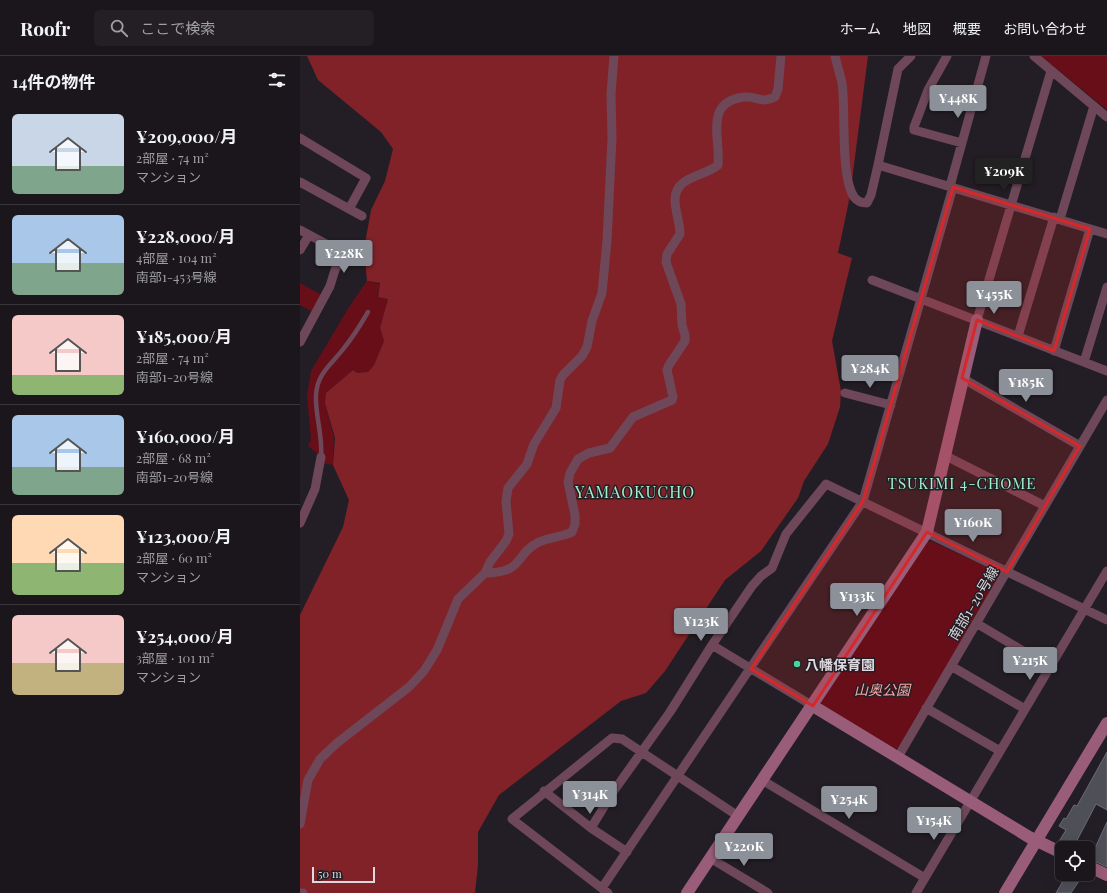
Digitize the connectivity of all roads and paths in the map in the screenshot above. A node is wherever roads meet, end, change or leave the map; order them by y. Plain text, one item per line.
1 (614, 56) edge
2 (781, 56) edge
3 (834, 56) edge
4 (911, 56) edge
5 (947, 56) edge
6 (986, 56) edge
7 (1034, 56) edge
8 (1051, 71) junction
9 (1094, 106) junction
10 (1107, 117) edge
11 (300, 138) edge
12 (962, 143) junction
13 (878, 165) junction
14 (300, 182) edge
15 (952, 187) junction
16 (1011, 205) junction
17 (349, 209) junction
18 (362, 216) dead end
19 (1057, 218) junction
20 (1090, 229) junction
21 (300, 230) edge
22 (1107, 234) edge
23 (309, 235) junction
24 (300, 250) edge
25 (872, 280) dead end
26 (1107, 288) edge
27 (921, 298) junction
28 (368, 312) dead end
29 (977, 320) junction
30 (1018, 336) junction
31 (300, 342) edge
32 (1054, 350) junction
33 (1084, 362) junction
34 (1107, 371) edge
35 (962, 378) junction
36 (845, 393) dead end
37 (1107, 400) edge
38 (891, 405) junction
39 (1080, 446) junction
40 (944, 455) junction
41 (321, 456) joint
42 (863, 501) junction
43 (1045, 506) junction
44 (300, 523) edge
45 (927, 532) junction
46 (1107, 571) edge
47 (1007, 572) junction
48 (485, 573) junction
49 (1085, 609) junction
50 (1107, 620) edge
51 (976, 623) junction
52 (712, 645) junction
53 (951, 666) junction
54 (1050, 667) junction
55 (751, 669) junction
56 (813, 706) junction
57 (926, 708) junction
58 (1025, 709) junction
59 (1107, 722) edge
60 (1000, 751) junction
61 (643, 752) junction
62 (898, 757) junction
63 (678, 776) junction
64 (762, 780) junction
65 (544, 791) junction
66 (970, 800) junction
67 (738, 816) junction
68 (300, 824) edge
69 (591, 828) junction
70 (1036, 841) junction
71 (1055, 850) edge
72 (627, 852) junction
73 (710, 858) junction
74 (1095, 869) edge
75 (1107, 875) edge
76 (925, 878) junction
77 (605, 890) edge
78 (300, 893) edge
79 (303, 893) edge
80 (687, 893) edge
81 (768, 893) edge
82 (916, 893) edge
83 (1005, 893) edge

1 - 48 street
2 - 48 street
3 - 13 street
4 - 13 street
5 - 12 street
6 - 12 street
7 - 8 street
8 - 9 street
8 - 16 street
9 - 10 street
9 - 19 street
11 - 17 street
12 - 15 street
13 - 15 street
14 - 17 street
15 - 16 street
15 - 27 street
16 - 19 street
16 - 29 street
17 - 18 street
19 - 20 street
19 - 30 street
20 - 22 street
20 - 32 street
21 - 23 street
23 - 24 street
23 - 31 street
25 - 27 street
26 - 33 street
27 - 29 street
27 - 38 street
28 - 41 lane
29 - 30 street
29 - 35 street
30 - 32 street
32 - 33 street
33 - 34 street
35 - 39 street
35 - 40 street
36 - 38 street
37 - 39 street, 南部1-20号線
38 - 42 street
39 - 43 street, 南部1-20号線
40 - 43 street
40 - 45 street
41 - 44 street
42 - 45 street
42 - 52 street
42 - 55 street
43 - 47 street, 南部1-20号線
45 - 47 street
45 - 56 street
46 - 49 street
47 - 49 street
47 - 51 street, 南部1-20号線
48 - 68 street
49 - 50 street
49 - 54 street
51 - 53 street, 南部1-20号線
51 - 54 street
52 - 55 street
52 - 61 street
53 - 57 street, 南部1-20号線
53 - 58 street
54 - 58 street
55 - 56 street
55 - 63 street
56 - 62 street
56 - 64 street
57 - 60 street
57 - 62 street, 南部1-20号線
58 - 60 street
59 - 70 street
60 - 66 street
61 - 63 street
61 - 65 street
61 - 69 street
62 - 66 street
63 - 67 street
63 - 72 street
64 - 67 street
64 - 76 street
65 - 69 street
65 - 77 street
66 - 70 street
66 - 76 street
67 - 73 street
69 - 72 street
70 - 71 street
70 - 83 street
72 - 77 street
73 - 80 street
73 - 81 street
74 - 75 street
76 - 82 street
78 - 79 street

